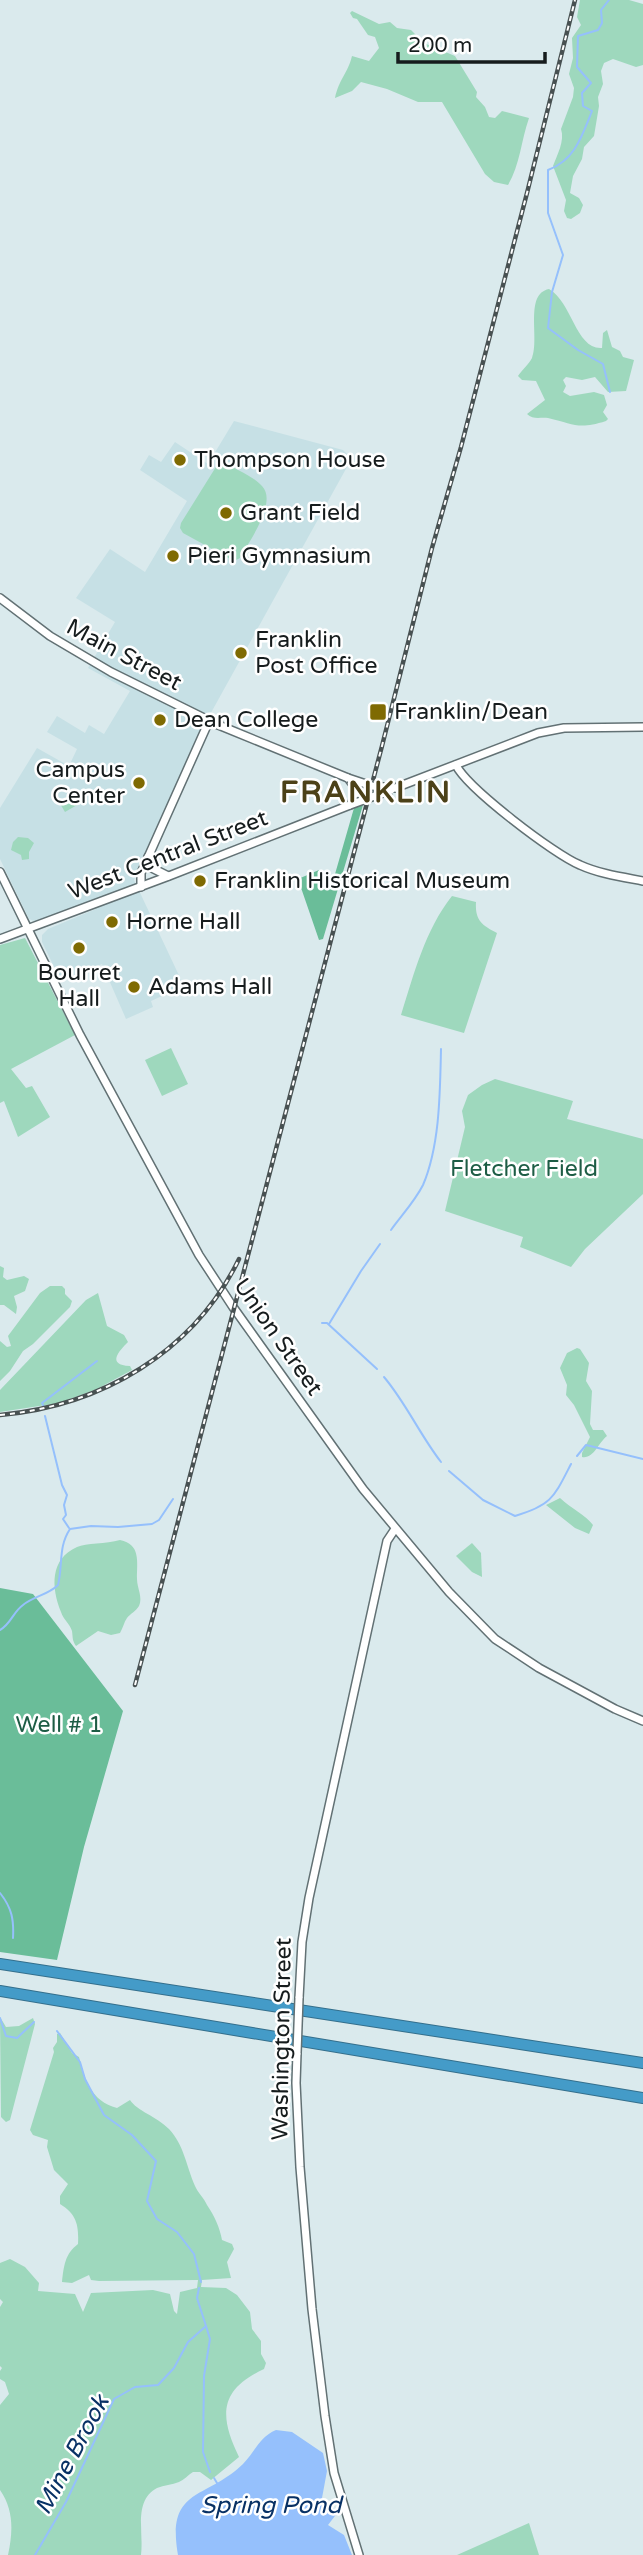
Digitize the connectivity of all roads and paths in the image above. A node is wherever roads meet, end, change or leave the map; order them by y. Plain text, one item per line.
1 (0, 598) edge
2 (209, 721) junction
3 (643, 727) edge
4 (456, 765) junction
5 (348, 778) junction
6 (395, 788) junction
7 (350, 805) junction
8 (148, 856) junction
9 (0, 872) edge
10 (169, 876) junction
11 (643, 881) edge
12 (141, 887) junction
13 (29, 930) junction
14 (0, 939) edge
15 (395, 1529) junction
16 (643, 1721) edge
17 (0, 1964) edge
18 (0, 1991) edge
19 (643, 2063) edge
20 (643, 2098) edge
21 (359, 2555) edge

1 - 2 main road, Main Street
2 - 5 main road, Main Street
2 - 8 main road
3 - 4 main road, West Central Street
4 - 6 main road, West Central Street
4 - 11 main road
5 - 6 main road, Main Street, bridge
5 - 7 main road, bridge
6 - 7 main road, West Central Street, bridge
7 - 10 main road, West Central Street
8 - 10 main road
8 - 12 main road
9 - 13 main road, Union Street
10 - 12 main road, West Central Street
12 - 13 main road, West Central Street
13 - 14 main road, West Central Street
13 - 15 main road, Union Street
15 - 16 main road, Union Street
15 - 21 main road, Washington Street, bridge
17 - 19 highway
18 - 20 highway

